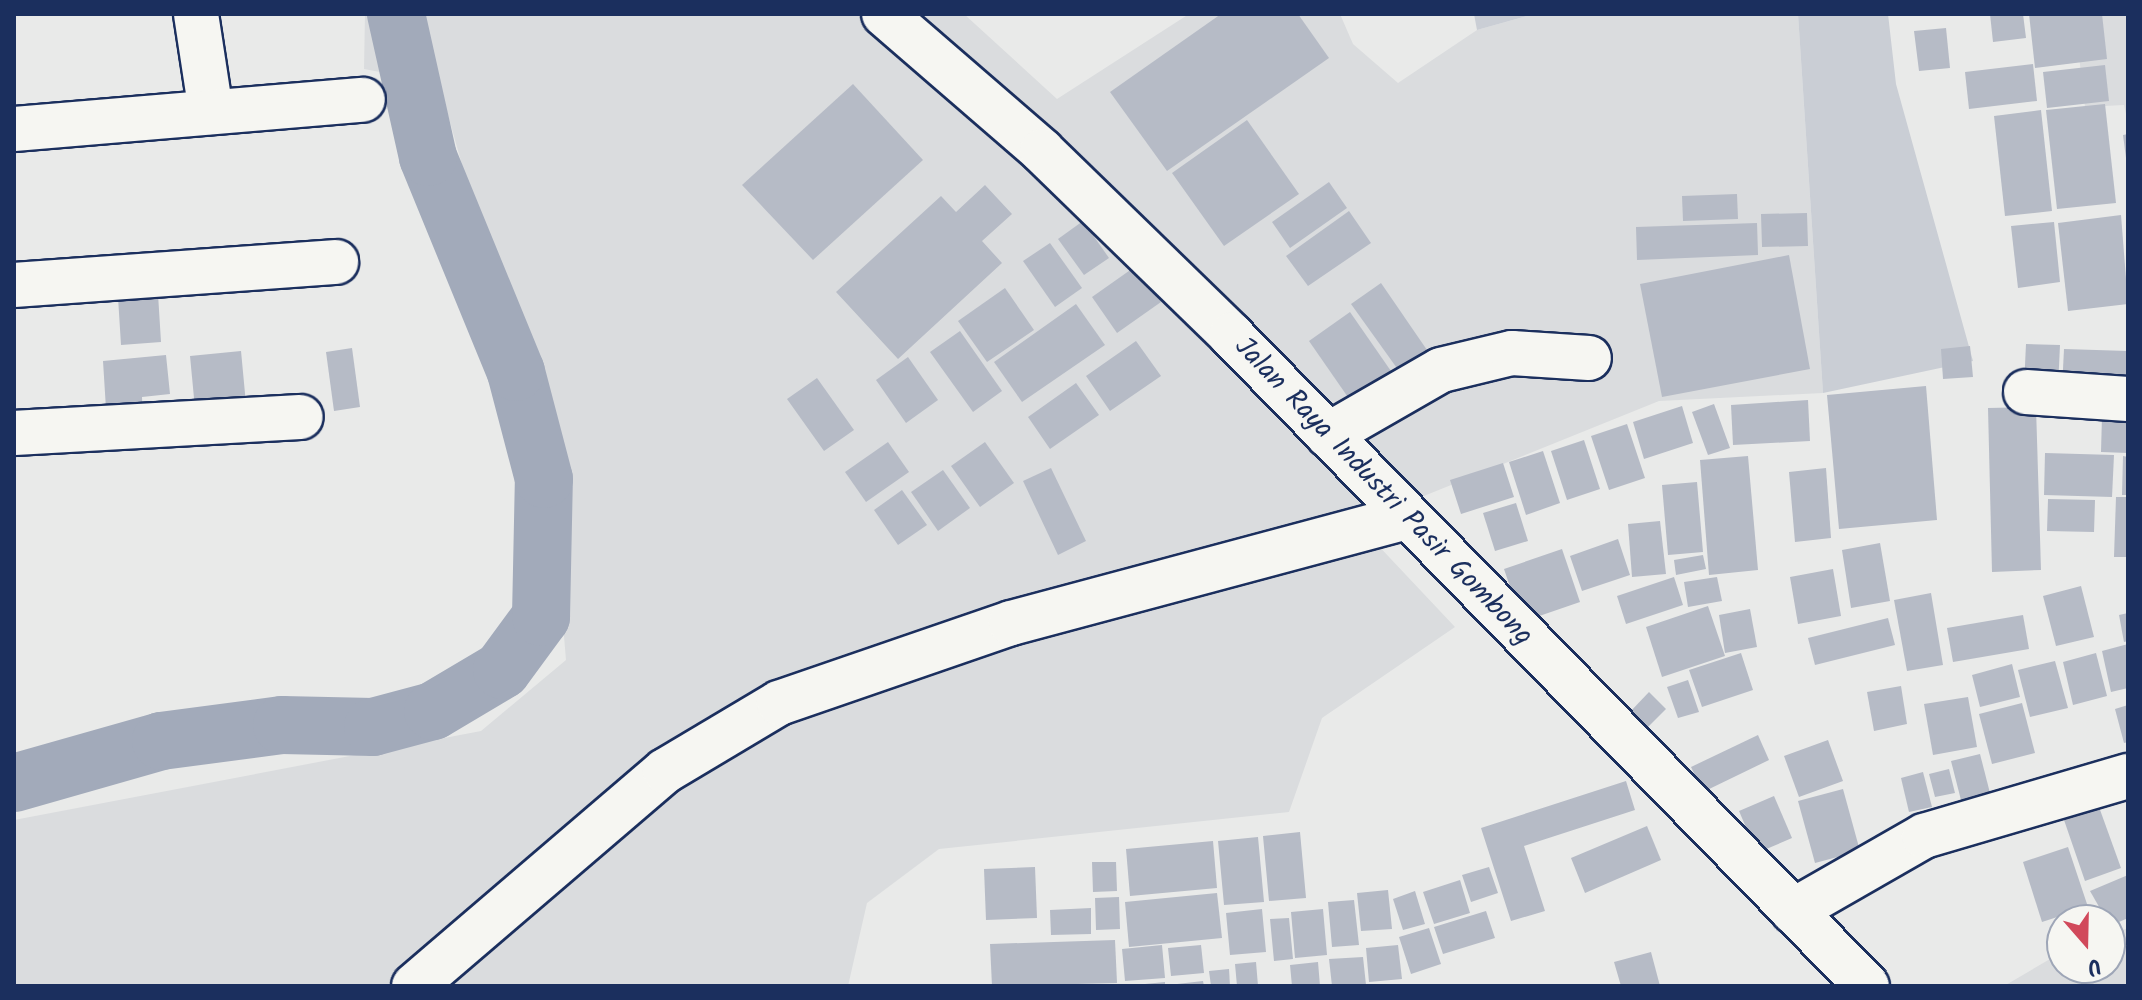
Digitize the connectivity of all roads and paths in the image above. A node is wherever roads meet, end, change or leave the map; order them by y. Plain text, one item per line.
1 (196, 14) edge
2 (884, 14) edge
3 (363, 100) dead end
4 (211, 112) junction
5 (14, 129) edge
6 (336, 262) dead end
7 (14, 285) edge
8 (1589, 358) dead end
9 (2026, 392) dead end
10 (2128, 399) edge
11 (301, 417) dead end
12 (14, 433) edge
13 (1328, 435) junction
14 (1407, 517) junction
15 (2128, 776) edge
16 (1793, 911) junction
17 (414, 986) edge
18 (1867, 986) edge

1 - 4 street
2 - 13 street, Jalan Raya Industri Pasir Gombong
3 - 4 street
4 - 5 street
6 - 7 street
8 - 13 street
9 - 10 street
11 - 12 street
13 - 14 street, Jalan Raya Industri Pasir Gombong
14 - 16 street, Jalan Raya Industri Pasir Gombong
14 - 17 street
15 - 16 street
16 - 18 street, Jalan Raya Industri Pasir Gombong

